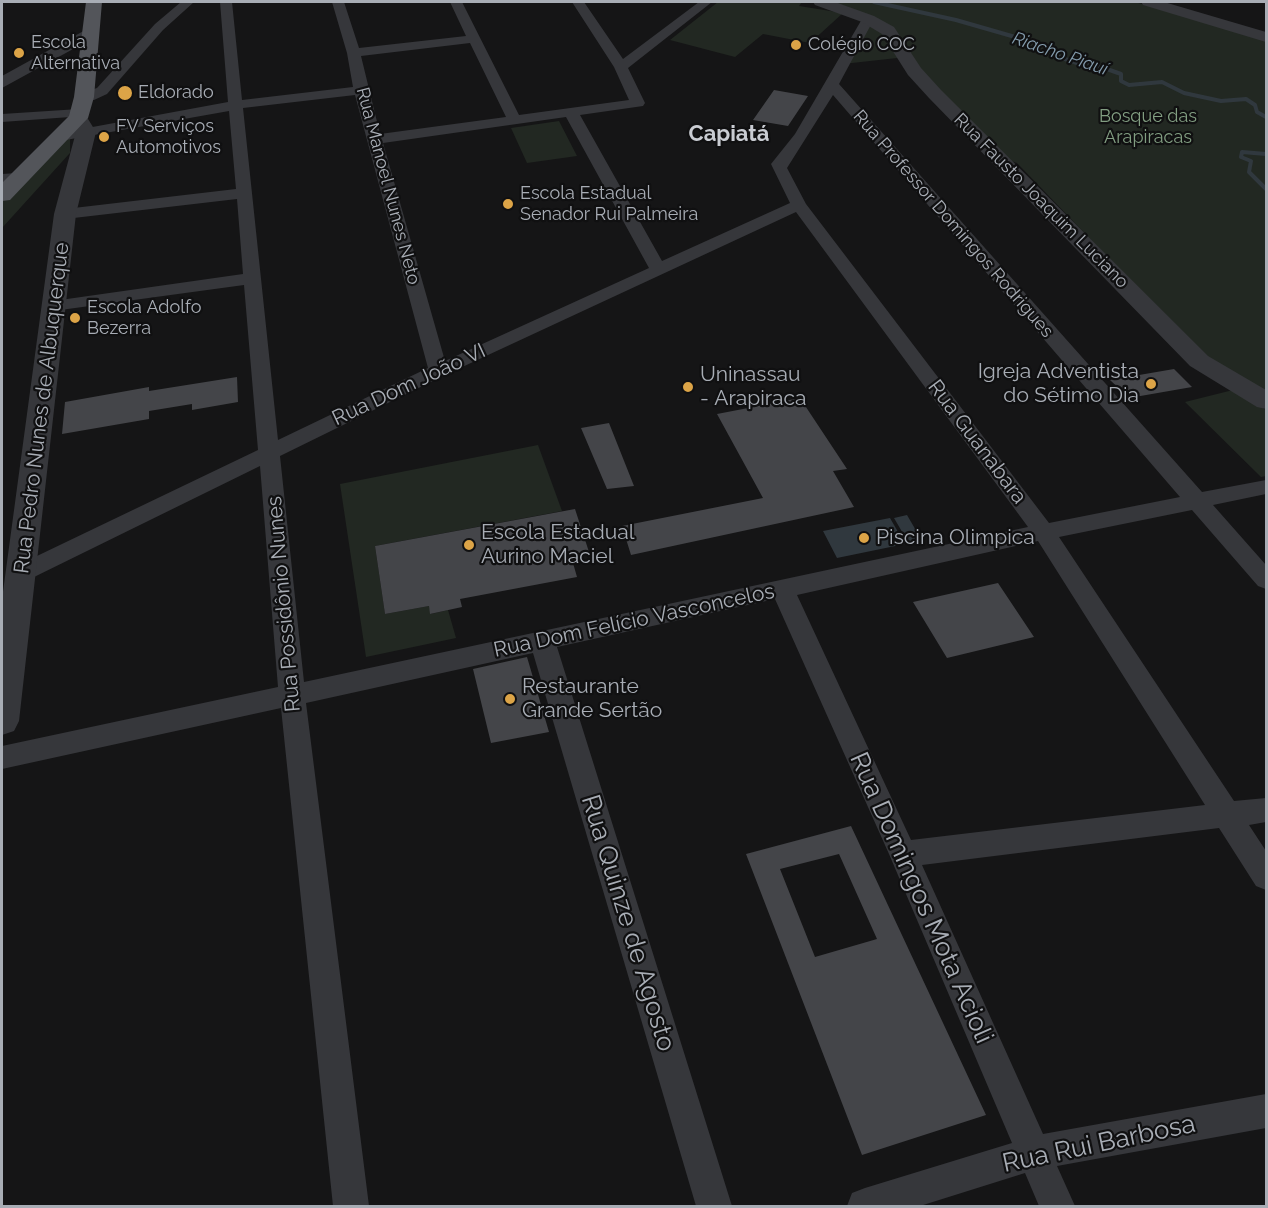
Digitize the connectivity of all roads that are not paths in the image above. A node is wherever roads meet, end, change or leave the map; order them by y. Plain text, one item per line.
1 (94, 2) edge
2 (188, 2) edge
3 (226, 2) edge
4 (338, 2) edge
5 (578, 2) edge
6 (706, 2) edge
7 (821, 2) edge
8 (460, 3) edge
9 (1162, 3) edge
10 (868, 19) junction
11 (89, 33) junction
12 (1266, 37) edge
13 (475, 39) junction
14 (354, 53) junction
15 (621, 67) junction
16 (2, 83) edge
17 (831, 84) junction
18 (361, 90) junction
19 (236, 105) junction
20 (571, 113) junction
21 (82, 115) junction
22 (2, 118) edge
23 (515, 121) junction
24 (376, 140) junction
25 (9, 178) edge
26 (245, 194) junction
27 (2, 195) edge
28 (799, 205) junction
29 (65, 214) junction
30 (658, 269) junction
31 (254, 278) junction
32 (53, 306) junction
33 (438, 371) junction
34 (1266, 401) edge
35 (270, 452) junction
36 (1266, 487) edge
37 (1195, 500) junction
38 (1044, 532) junction
39 (22, 573) junction
40 (1266, 580) edge
41 (783, 590) junction
42 (542, 640) junction
43 (292, 695) junction
44 (2, 721) edge
45 (2, 758) edge
46 (1266, 810) edge
47 (1225, 814) junction
48 (903, 854) junction
49 (1266, 876) edge
50 (1266, 1111) edge
51 (1034, 1153) junction
52 (351, 1206) edge
53 (714, 1206) edge
54 (865, 1206) edge
55 (1057, 1206) edge

1 - 11 main road
2 - 21 street
3 - 19 street, Rua Possidônio Nunes
4 - 14 street, Rua Manoel Nunes Neto
5 - 15 street
6 - 15 street
7 - 10 street, Rua Fausto Joaquim Luciano
8 - 13 street
9 - 12 street
10 - 17 street
10 - 34 street, Rua Fausto Joaquim Luciano
11 - 16 street
11 - 21 main road
13 - 14 street
13 - 23 street
14 - 18 street, Rua Manoel Nunes Neto
15 - 20 street
17 - 28 street, Rua Guanabara
17 - 37 street, Rua Professor Domingos Rodrigues
18 - 19 street
18 - 24 street, Rua Manoel Nunes Neto
19 - 21 street
19 - 26 street, Rua Possidônio Nunes
20 - 23 street
20 - 30 street
21 - 22 street
21 - 25 main road
21 - 29 street, Rua Pedro Nunes de Albuquerque
23 - 24 street
24 - 33 street, Rua Manoel Nunes Neto
25 - 27 main road
26 - 29 street
26 - 31 street, Rua Possidônio Nunes
28 - 30 street, Rua Dom João VI
28 - 38 street, Rua Guanabara
29 - 32 street, Rua Pedro Nunes de Albuquerque
30 - 33 street, Rua Dom João VI
31 - 32 street
31 - 35 street, Rua Possidônio Nunes
32 - 39 street, Rua Pedro Nunes de Albuquerque
33 - 35 street, Rua Dom João VI
35 - 39 street, Rua Dom João VI
35 - 43 street, Rua Possidônio Nunes
36 - 37 street, Rua Dom Felício Vasconcelos
37 - 38 street, Rua Dom Felício Vasconcelos
37 - 40 street, Rua Professor Domingos Rodrigues
38 - 41 street, Rua Dom Felício Vasconcelos
38 - 47 street, Rua Guanabara
39 - 44 street, Rua Pedro Nunes de Albuquerque
41 - 42 street, Rua Dom Felício Vasconcelos
41 - 48 street, Rua Domingos Mota Acioli
42 - 43 street, Rua Dom Felício Vasconcelos
42 - 53 street, Rua Quinze de Agosto
43 - 45 street, Rua Dom Felício Vasconcelos
43 - 52 street, Rua Possidônio Nunes
46 - 47 street
47 - 48 street
47 - 49 street, Rua Guanabara
48 - 51 street, Rua Domingos Mota Acioli
50 - 51 street, Rua Rui Barbosa
51 - 54 street, Rua Rui Barbosa
51 - 55 street, Rua Domingos Mota Acioli

